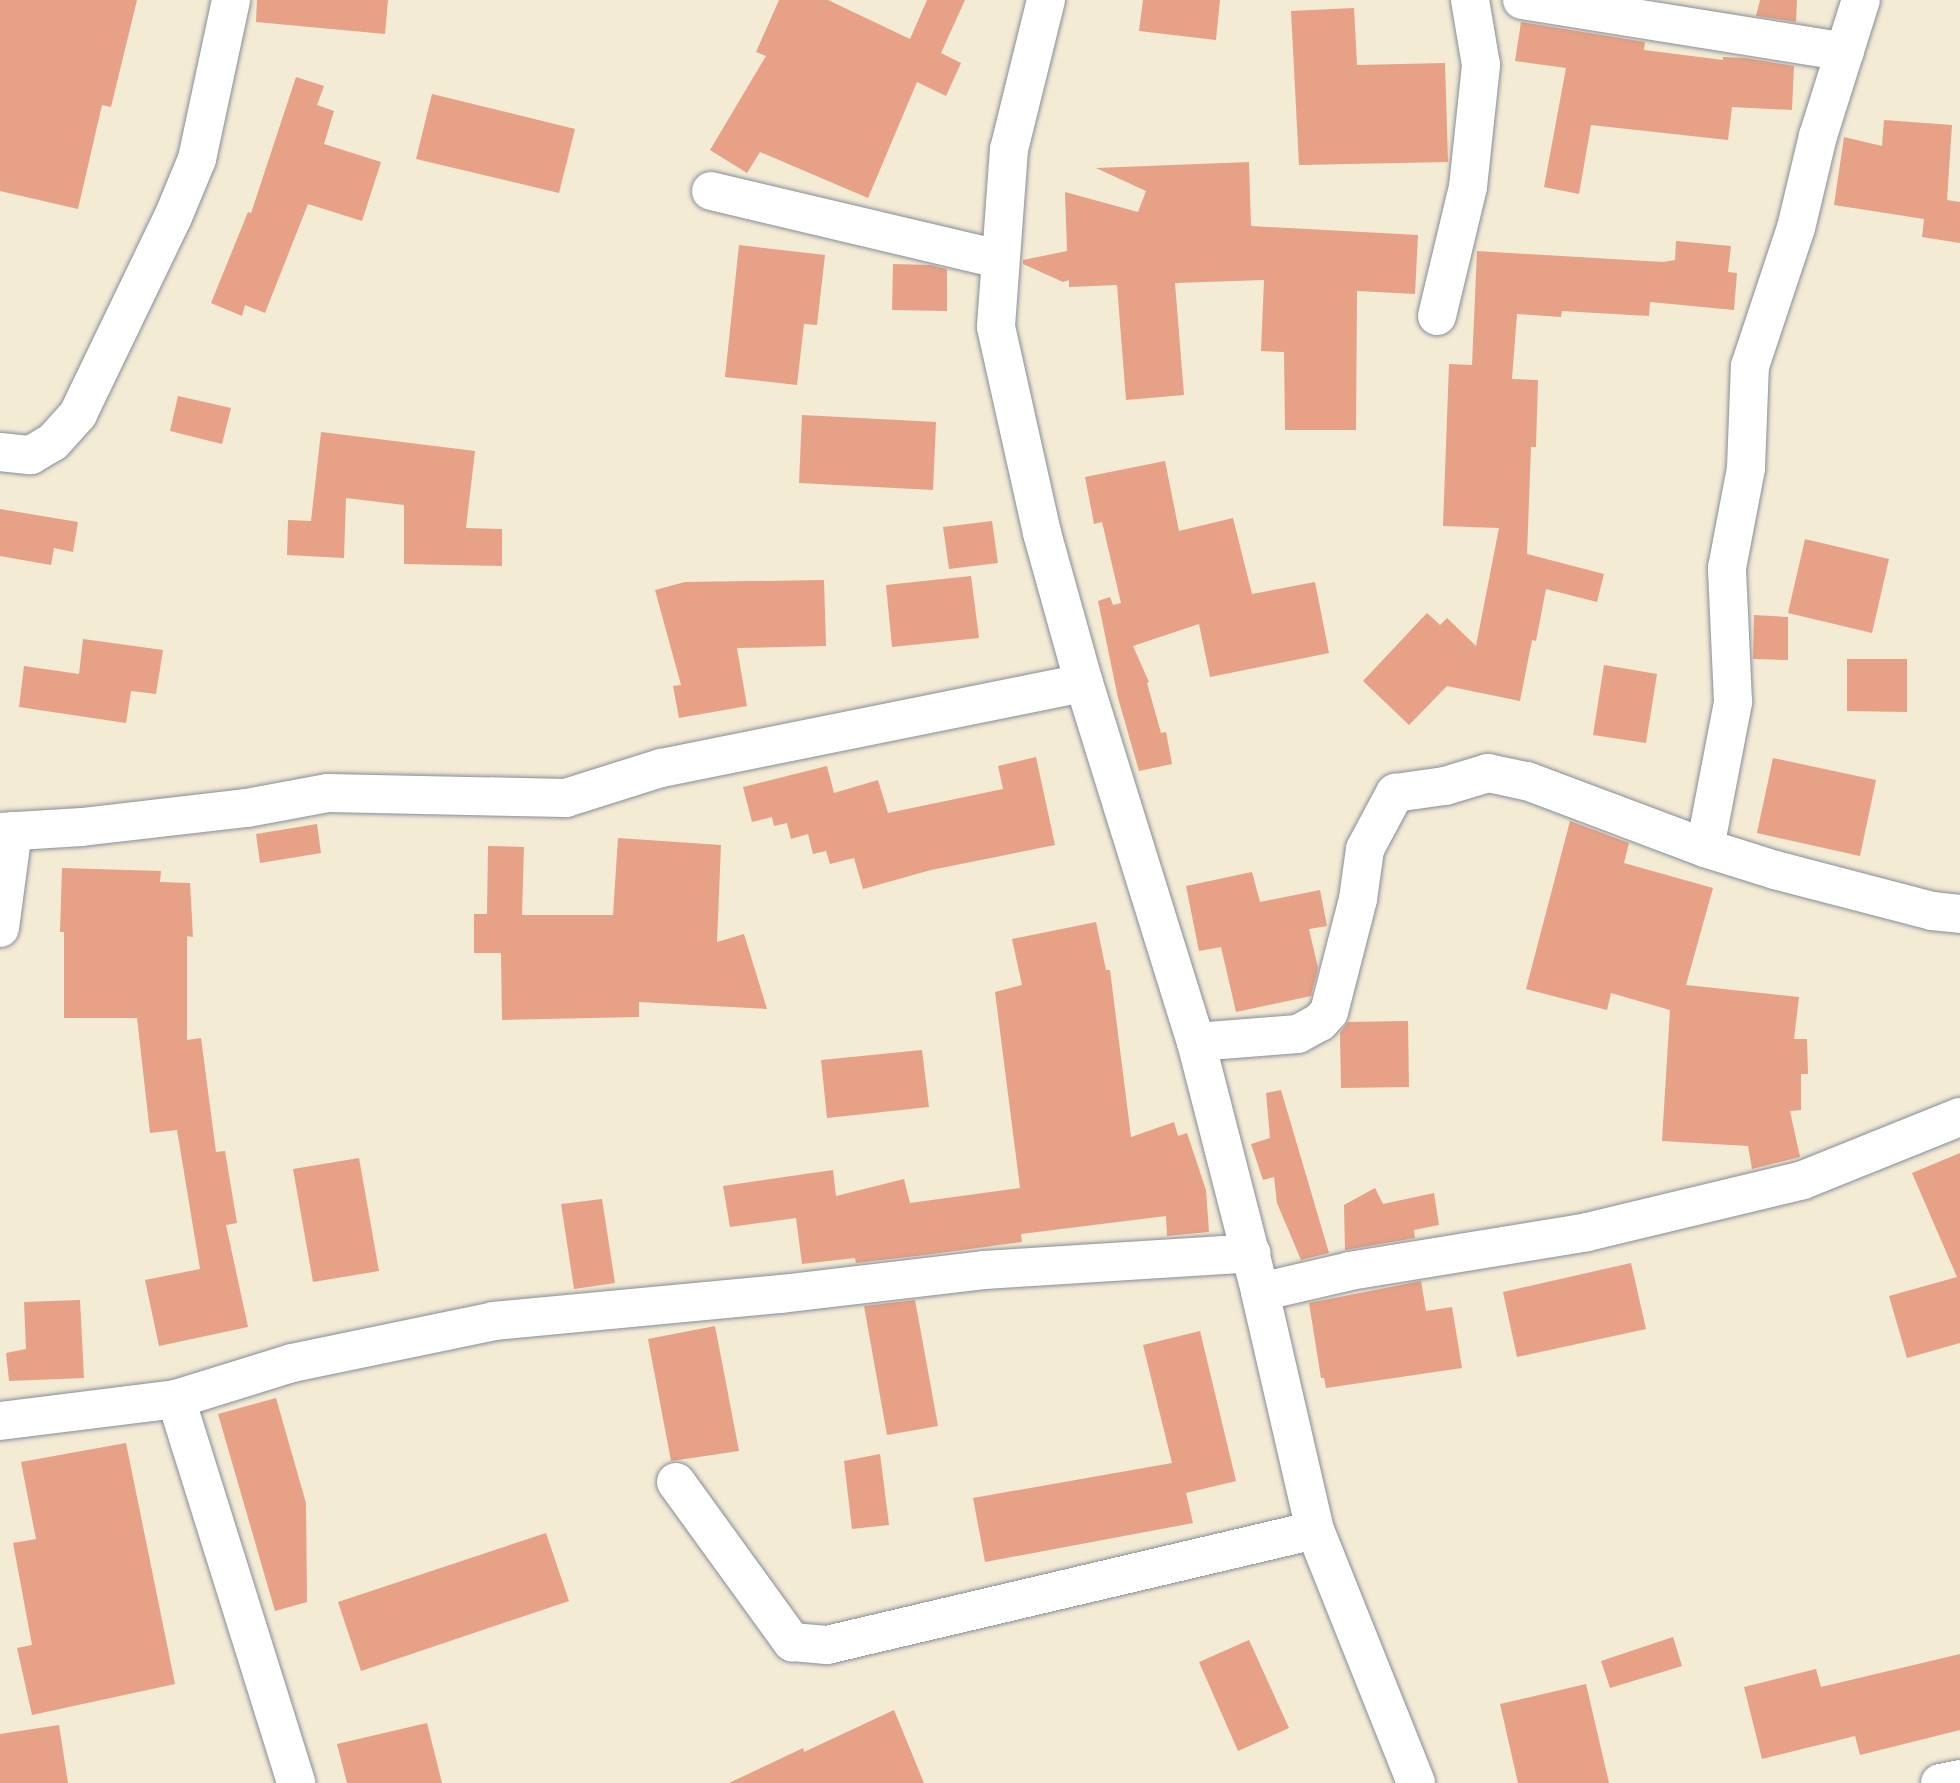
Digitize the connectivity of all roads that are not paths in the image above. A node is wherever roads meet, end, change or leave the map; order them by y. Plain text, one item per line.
1 (231, 0) edge
2 (1045, 0) edge
3 (1470, 0) edge
4 (1522, 0) edge
5 (1861, 0) edge
6 (1844, 52) junction
7 (711, 191) dead end
8 (999, 259) junction
9 (1437, 316) dead end
10 (0, 452) edge
11 (1084, 683) junction
12 (6, 831) edge
13 (1705, 848) junction
14 (1960, 914) edge
15 (0, 928) edge
16 (1196, 1042) junction
17 (1960, 1117) edge
18 (1251, 1253) junction
19 (1260, 1292) junction
20 (176, 1399) junction
21 (0, 1421) edge
22 (676, 1482) dead end
23 (1315, 1530) junction
24 (1960, 1779) edge
25 (296, 1783) edge
26 (1416, 1783) edge
27 (1940, 1783) edge

1 - 10 street
2 - 8 street
3 - 9 street
4 - 6 street
5 - 6 street
6 - 13 street
7 - 8 street
8 - 11 street
11 - 12 street
11 - 16 street
12 - 15 street
13 - 14 street
13 - 16 street
16 - 18 street
17 - 19 street
18 - 19 street
18 - 20 street
19 - 23 street
20 - 21 street
20 - 25 street
22 - 23 street
23 - 26 street
24 - 27 street

